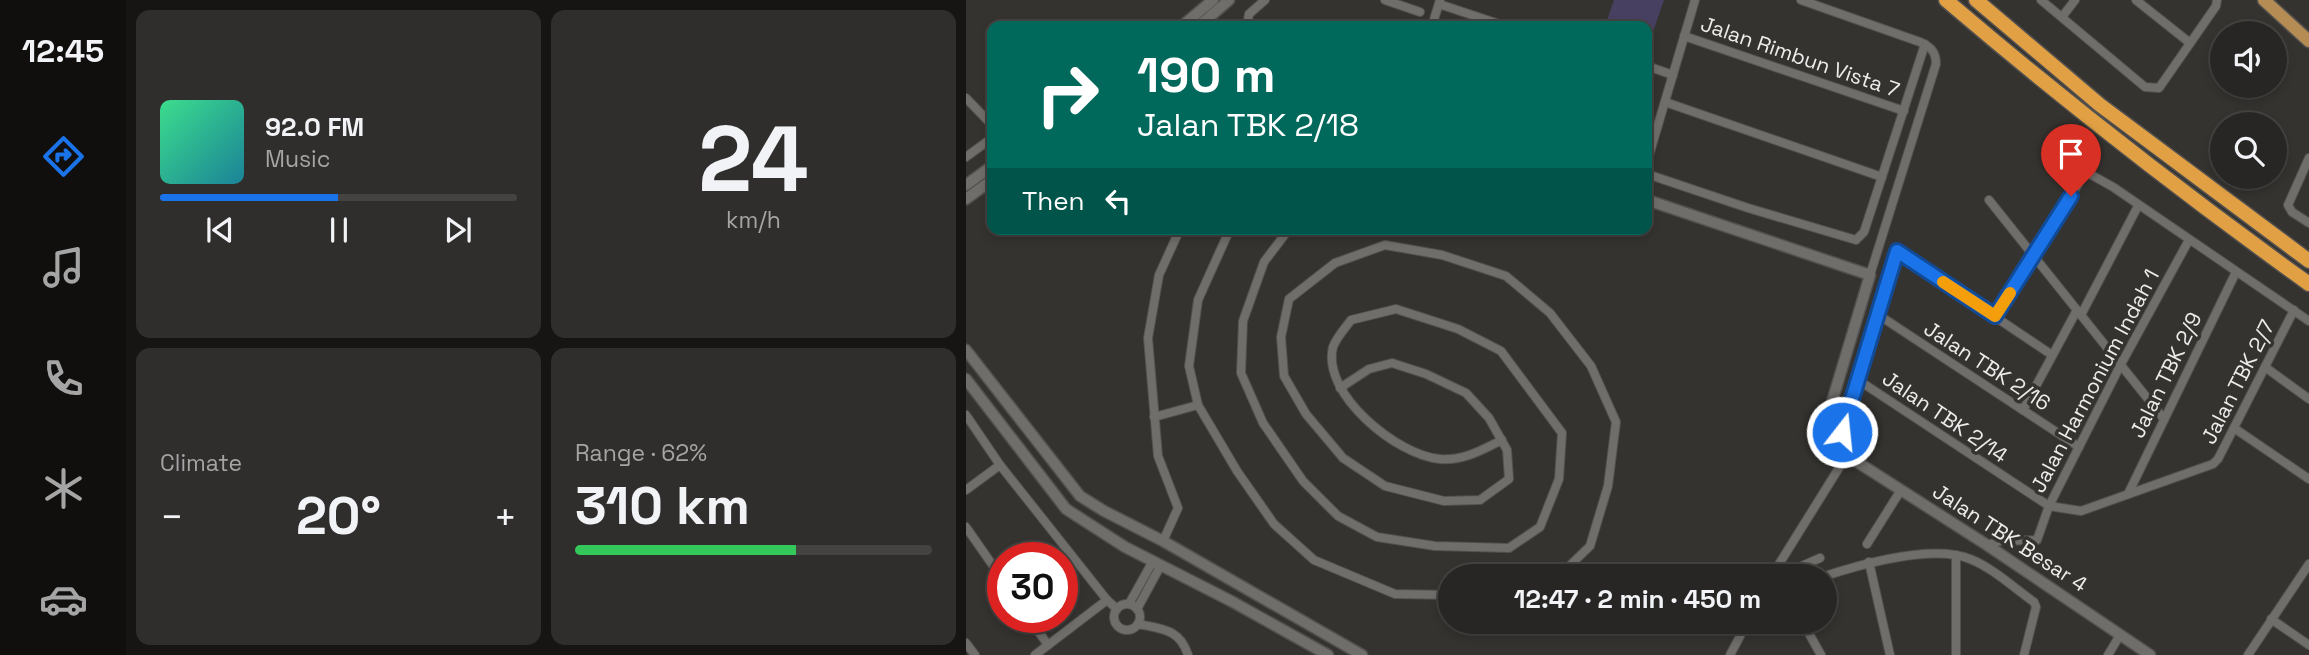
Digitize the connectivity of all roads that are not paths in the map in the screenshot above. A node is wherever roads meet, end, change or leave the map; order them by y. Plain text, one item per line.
1 (1213, 0) edge
2 (1229, 0) edge
3 (1265, 0) edge
4 (1385, 0) edge
5 (1695, 0) edge
6 (1801, 0) edge
7 (1946, 0) edge
8 (1976, 0) edge
9 (2041, 0) edge
10 (2075, 0) edge
11 (2137, 0) edge
12 (2264, 0) edge
13 (1440, 2) edge
14 (2217, 3) edge
15 (1420, 12) dead end
16 (2062, 17) junction
17 (1194, 21) edge
18 (1196, 21) edge
19 (1248, 21) edge
20 (1434, 21) edge
21 (1491, 21) edge
22 (1684, 36) junction
23 (2309, 41) edge
24 (2190, 43) junction
25 (1925, 44) junction
26 (1652, 68) edge
27 (1673, 75) junction
28 (966, 98) edge
29 (1665, 102) junction
30 (1903, 111) junction
31 (987, 120) edge
32 (1652, 134) edge
33 (987, 142) edge
34 (966, 157) edge
35 (2309, 158) edge
36 (987, 170) edge
37 (1652, 176) edge
38 (1882, 177) junction
39 (987, 184) edge
40 (966, 185) edge
41 (966, 199) edge
42 (1989, 200) dead end
43 (1652, 202) edge
44 (2138, 206) junction
45 (2309, 223) edge
46 (1177, 235) edge
47 (1227, 235) edge
48 (1284, 235) edge
49 (2189, 240) junction
50 (2034, 256) junction
51 (2309, 261) edge
52 (2236, 272) junction
53 (1870, 275) junction
54 (2309, 284) edge
55 (2294, 310) junction
56 (2079, 312) junction
57 (1877, 314) junction
58 (1995, 316) junction
59 (2309, 321) edge
60 (966, 351) edge
61 (2052, 355) junction
62 (2121, 364) junction
63 (2265, 367) junction
64 (966, 379) edge
65 (1858, 380) junction
66 (1340, 388) junction
67 (2309, 399) edge
68 (1198, 405) junction
69 (2023, 410) junction
70 (966, 415) edge
71 (1154, 417) junction
72 (2164, 419) junction
73 (2234, 428) junction
74 (1502, 440) junction
75 (2079, 447) junction
76 (1842, 453) junction
77 (1000, 465) junction
78 (2306, 477) edge
79 (966, 490) edge
80 (1901, 490) junction
81 (2127, 494) junction
82 (2049, 506) junction
83 (966, 527) edge
84 (1163, 541) junction
85 (1867, 544) dead end
86 (1987, 545) junction
87 (1956, 555) junction
88 (987, 557) edge
89 (1820, 558) dead end
90 (1869, 562) junction
91 (1157, 563) junction
92 (1571, 564) edge
93 (1779, 564) edge
94 (1806, 564) edge
95 (2309, 564) edge
96 (1837, 572) edge
97 (1438, 595) edge
98 (1107, 600) junction
99 (1133, 606) junction
100 (1117, 608) junction
101 (2272, 619) junction
102 (1138, 624) junction
103 (1040, 633) edge
104 (1741, 634) edge
105 (1809, 634) edge
106 (2120, 635) junction
107 (966, 643) edge
108 (1048, 645) junction
109 (2309, 645) edge
110 (975, 655) edge
111 (1034, 655) edge
112 (1188, 655) edge
113 (1328, 655) edge
114 (1362, 655) edge
115 (1730, 655) edge
116 (1821, 655) edge
117 (1890, 655) edge
118 (1956, 655) edge
119 (2024, 655) edge
120 (2108, 655) edge
121 (2150, 655) edge
122 (2248, 655) edge

1 - 17 street
2 - 18 street
3 - 19 street
4 - 15 street
5 - 22 street
6 - 25 street
7 - 54 highway
8 - 51 highway
9 - 16 street
10 - 16 street
11 - 24 street
12 - 23 main road
13 - 20 street
13 - 21 street
14 - 24 street
16 - 24 street
22 - 27 street
22 - 30 street, Jalan Rimbun Vista 7
25 - 30 street
25 - 53 street
26 - 27 street
27 - 29 street
28 - 31 street
29 - 32 street
29 - 38 street
30 - 38 street
33 - 34 street
35 - 45 street
36 - 40 street
37 - 38 street
39 - 41 street
42 - 50 street
43 - 53 street
44 - 49 street
44 - 50 street
44 - 56 street
46 - 71 street
47 - 68 street
48 - 66 street
49 - 52 street
49 - 62 street, Jalan Harmonium Indah 1
50 - 56 street
50 - 58 street
52 - 55 street
52 - 72 street, Jalan TBK 2/9
53 - 76 street
55 - 59 street
55 - 63 street, Jalan TBK 2/7
56 - 61 street
56 - 62 street
57 - 58 street
57 - 65 street
57 - 69 street, Jalan TBK 2/16
58 - 61 street
60 - 84 street
61 - 69 street
62 - 72 street
62 - 75 street, Jalan Harmonium Indah 1
63 - 67 street
63 - 73 street, Jalan TBK 2/7
64 - 91 street
65 - 76 street
65 - 82 street, Jalan TBK 2/14
66 - 74 street
66 - 74 street
68 - 71 street
68 - 97 street
69 - 75 street, Jalan TBK 2/16
70 - 77 street
71 - 84 street
72 - 81 street, Jalan TBK 2/9
73 - 78 street
73 - 81 street, Jalan TBK 2/7
74 - 92 street
75 - 82 street, Jalan Harmonium Indah 1
76 - 80 street, Jalan TBK Besar 4
76 - 93 street
77 - 79 street
77 - 98 street
80 - 85 street
80 - 86 street, Jalan TBK Besar 4
81 - 82 street, Jalan TBK 2/7
82 - 86 street, Jalan Harmonium Indah 1
83 - 88 street
84 - 91 street
84 - 114 street
86 - 106 street, Jalan TBK Besar 4
87 - 90 street
87 - 118 street
87 - 119 street
89 - 94 street
90 - 96 street
90 - 117 street
91 - 99 street
91 - 113 street
95 - 101 street
98 - 100 street
98 - 108 street
99 - 100 street
99 - 102 street
100 - 102 street
101 - 109 street
101 - 122 street
102 - 112 street
103 - 108 street
104 - 115 street
105 - 116 street
106 - 120 street
106 - 121 street, Jalan TBK Besar 4
107 - 110 street
108 - 111 street

